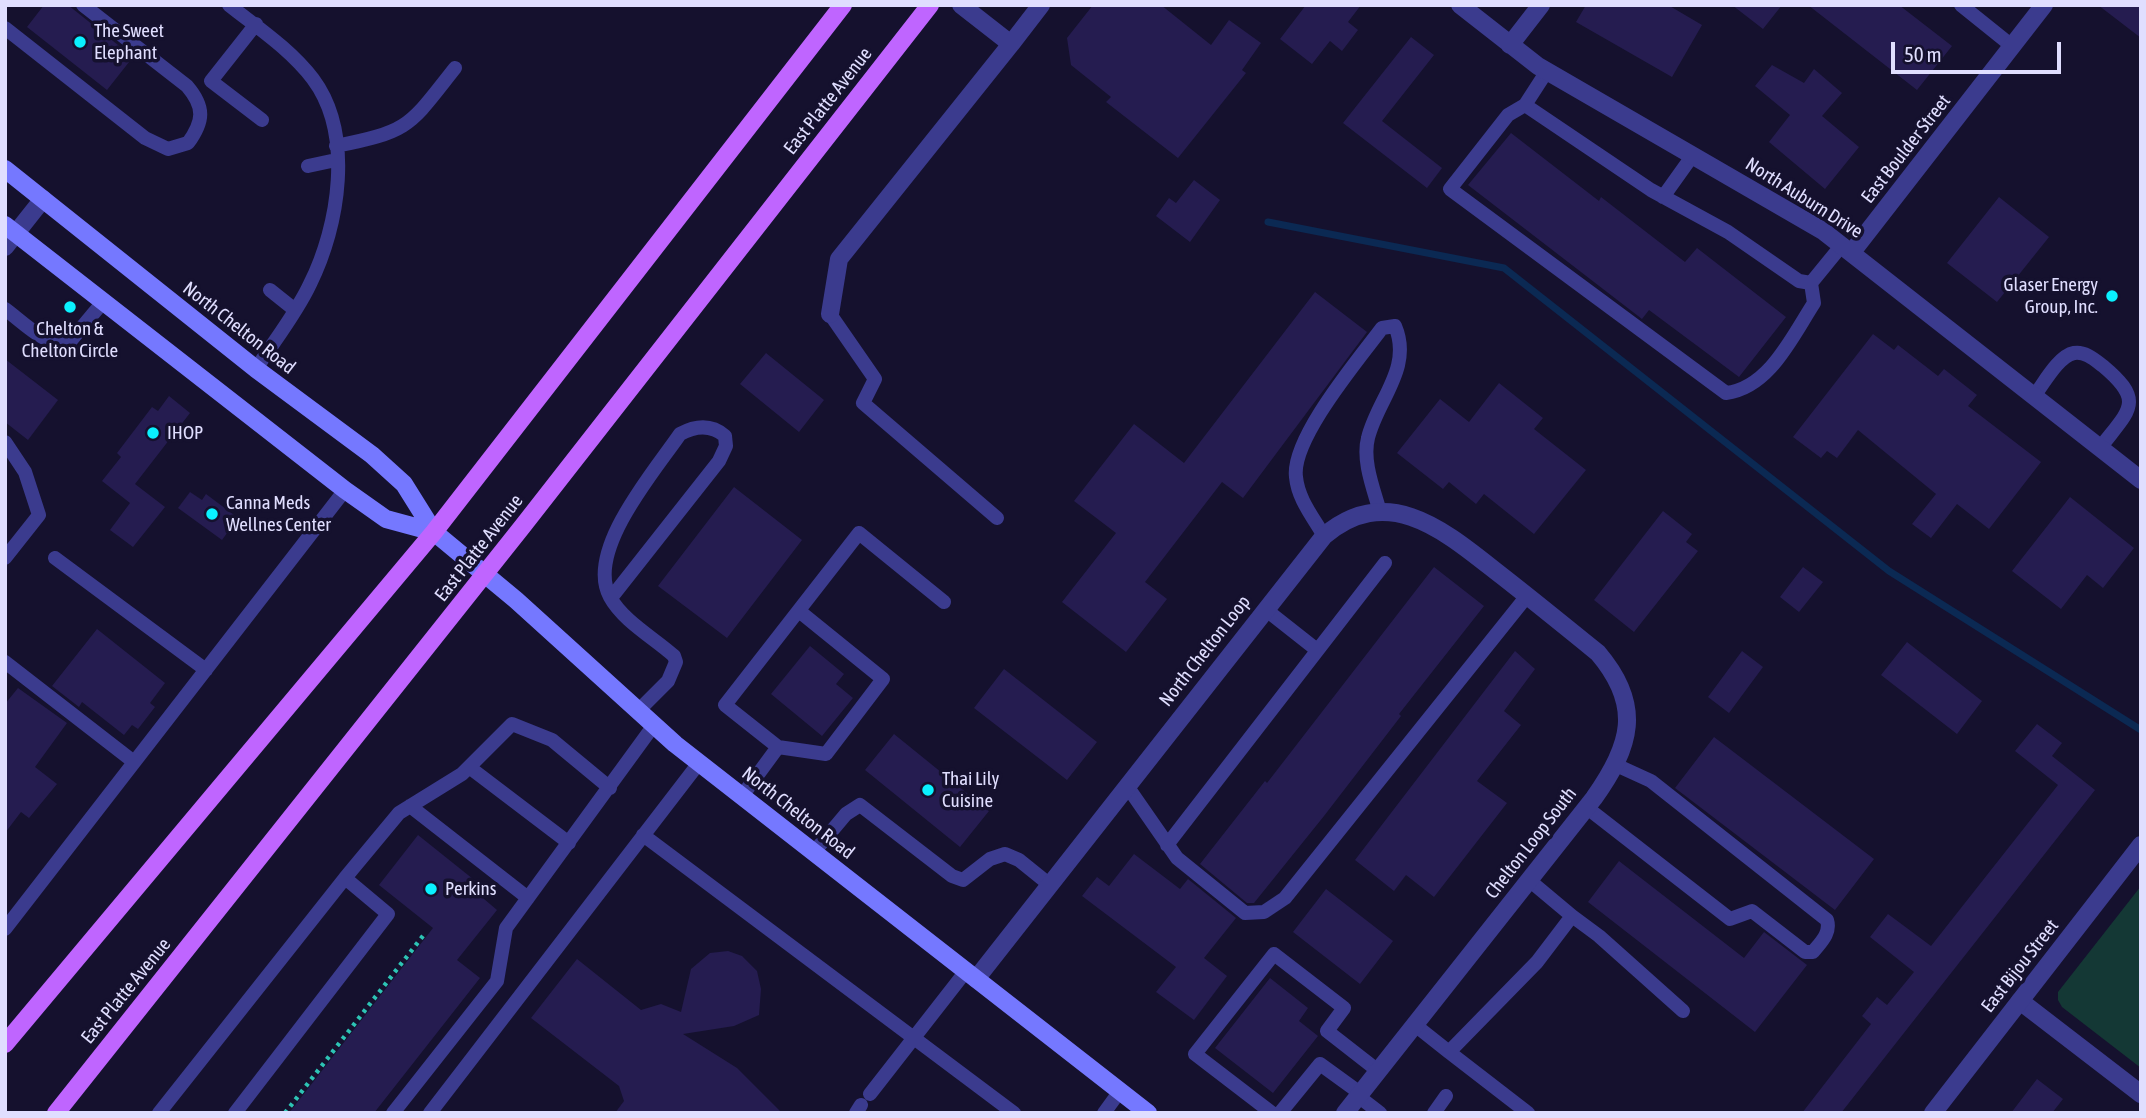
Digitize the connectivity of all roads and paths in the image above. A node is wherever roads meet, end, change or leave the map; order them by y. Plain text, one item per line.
1 (83, 5) edge
2 (229, 5) edge
3 (844, 5) edge
4 (930, 5) edge
5 (961, 5) edge
6 (1041, 5) edge
7 (1460, 5) edge
8 (1541, 5) edge
9 (1961, 5) edge
10 (2045, 5) edge
11 (245, 10) edge
12 (256, 24) junction
13 (5, 28) edge
14 (1011, 44) junction
15 (1510, 45) junction
16 (2012, 46) junction
17 (455, 68) dead end
18 (1547, 71) junction
19 (1525, 105) junction
20 (262, 120) dead end
21 (336, 153) junction
22 (1693, 155) junction
23 (308, 166) dead end
24 (5, 169) edge
25 (1663, 197) junction
26 (44, 199) junction
27 (9, 235) edge
28 (1847, 248) junction
29 (1811, 283) junction
30 (270, 290) dead end
31 (103, 302) junction
32 (5, 309) edge
33 (295, 310) junction
34 (830, 314) joint
35 (256, 369) junction
36 (2034, 396) junction
37 (5, 442) edge
38 (2100, 448) junction
39 (2141, 480) edge
40 (345, 490) junction
41 (1380, 513) junction
42 (997, 518) dead end
43 (434, 532) junction
44 (1324, 536) junction
45 (5, 558) edge
46 (55, 558) dead end
47 (1385, 563) dead end
48 (485, 573) junction
49 (1527, 596) junction
50 (611, 598) junction
51 (944, 602) dead end
52 (1265, 609) junction
53 (799, 611) junction
54 (1317, 650) junction
55 (5, 662) edge
56 (206, 670) junction
57 (638, 711) junction
58 (654, 725) junction
59 (778, 747) junction
60 (134, 762) junction
61 (699, 763) junction
62 (1616, 765) junction
63 (469, 767) junction
64 (1127, 786) junction
65 (610, 788) junction
66 (741, 796) junction
67 (410, 806) junction
68 (1586, 807) junction
69 (643, 835) junction
70 (569, 843) junction
71 (1167, 845) junction
72 (2141, 845) edge
73 (814, 852) junction
74 (345, 878) junction
75 (1529, 880) junction
76 (1050, 885) junction
77 (528, 898) junction
78 (1572, 916) junction
79 (7, 922) edge
80 (426, 932) dead end
81 (971, 975) junction
82 (2021, 1000) junction
83 (1683, 1011) dead end
84 (1415, 1025) junction
85 (914, 1037) junction
86 (5, 1044) edge
87 (1449, 1052) junction
88 (1377, 1070) junction
89 (1120, 1091) junction
90 (2141, 1094) edge
91 (1359, 1095) junction
92 (1446, 1096) dead end
93 (862, 1104) edge
94 (1011, 1112) edge
95 (56, 1113) edge
96 (159, 1113) edge
97 (235, 1113) edge
98 (285, 1113) edge
99 (393, 1113) edge
100 (430, 1113) edge
101 (1104, 1113) edge
102 (1148, 1113) edge
103 (1272, 1113) edge
104 (1280, 1113) edge
105 (1345, 1113) edge
106 (1380, 1113) edge
107 (1433, 1113) edge
108 (1528, 1113) edge
109 (1933, 1113) edge

1 - 13 lane
2 - 11 lane
3 - 43 main road
4 - 48 main road, East Platte Avenue
5 - 14 street
6 - 14 street
7 - 15 street, North Auburn Drive
8 - 15 street
9 - 16 lane
10 - 16 street, East Boulder Street
11 - 12 lane
12 - 20 lane
12 - 21 lane
14 - 34 street
15 - 18 street, North Auburn Drive
16 - 28 street, East Boulder Street
17 - 21 lane
18 - 19 lane
18 - 22 street, North Auburn Drive
19 - 25 lane
19 - 29 lane
21 - 23 lane
21 - 33 lane
22 - 25 lane
22 - 28 street, North Auburn Drive
24 - 26 main road, North Chelton Road
25 - 29 lane
26 - 27 street
26 - 35 main road, North Chelton Road
27 - 31 main road, North Chelton Road
28 - 29 lane
28 - 36 street, North Auburn Drive
30 - 33 lane
31 - 32 lane
31 - 40 main road, North Chelton Road
33 - 35 lane
34 - 42 lane
35 - 43 main road, North Chelton Road
36 - 38 street, North Auburn Drive
36 - 38 lane
37 - 45 lane
38 - 39 street, North Auburn Drive
40 - 43 main road, North Chelton Road
40 - 56 lane
41 - 44 street, North Chelton Loop
41 - 44 lane
41 - 49 street, North Chelton Loop
43 - 48 main road, North Chelton Road
43 - 86 main road
44 - 52 street, North Chelton Loop
46 - 56 lane
47 - 54 lane
48 - 57 main road, North Chelton Road
48 - 95 main road, East Platte Avenue
49 - 62 street, Chelton Loop South
49 - 71 lane
50 - 50 lane
50 - 57 lane
51 - 53 lane
52 - 54 lane
52 - 64 street, North Chelton Loop
53 - 59 lane
53 - 59 lane
54 - 71 lane
55 - 60 lane
56 - 60 lane
57 - 58 main road, North Chelton Road
58 - 61 main road, North Chelton Road
58 - 65 lane
59 - 66 lane
60 - 79 lane
61 - 66 main road, North Chelton Road
61 - 69 lane
62 - 68 street, Chelton Loop South
62 - 68 lane
63 - 65 lane
63 - 67 lane
63 - 70 lane
64 - 71 lane
64 - 76 street, North Chelton Loop
65 - 70 lane
66 - 73 main road, North Chelton Road
67 - 74 lane
67 - 77 lane
68 - 75 street, Chelton Loop South
69 - 85 lane
69 - 100 lane
70 - 77 lane
72 - 82 street, East Bijou Street
73 - 76 lane
73 - 81 main road, North Chelton Road
74 - 96 lane
74 - 97 lane
75 - 78 lane
75 - 84 street, Chelton Loop South
76 - 81 street, North Chelton Loop
77 - 99 lane
78 - 83 lane
78 - 87 lane
80 - 98 path
81 - 85 lane
81 - 89 main road, North Chelton Road
82 - 90 street
82 - 109 street, East Bijou Street
84 - 87 lane
84 - 88 street, Chelton Loop South
85 - 93 lane
85 - 94 lane
87 - 108 lane
88 - 91 street, Chelton Loop South
88 - 103 lane
89 - 101 lane
89 - 102 main road, North Chelton Road
91 - 104 lane
91 - 105 street, Chelton Loop South
91 - 106 lane
92 - 107 lane

